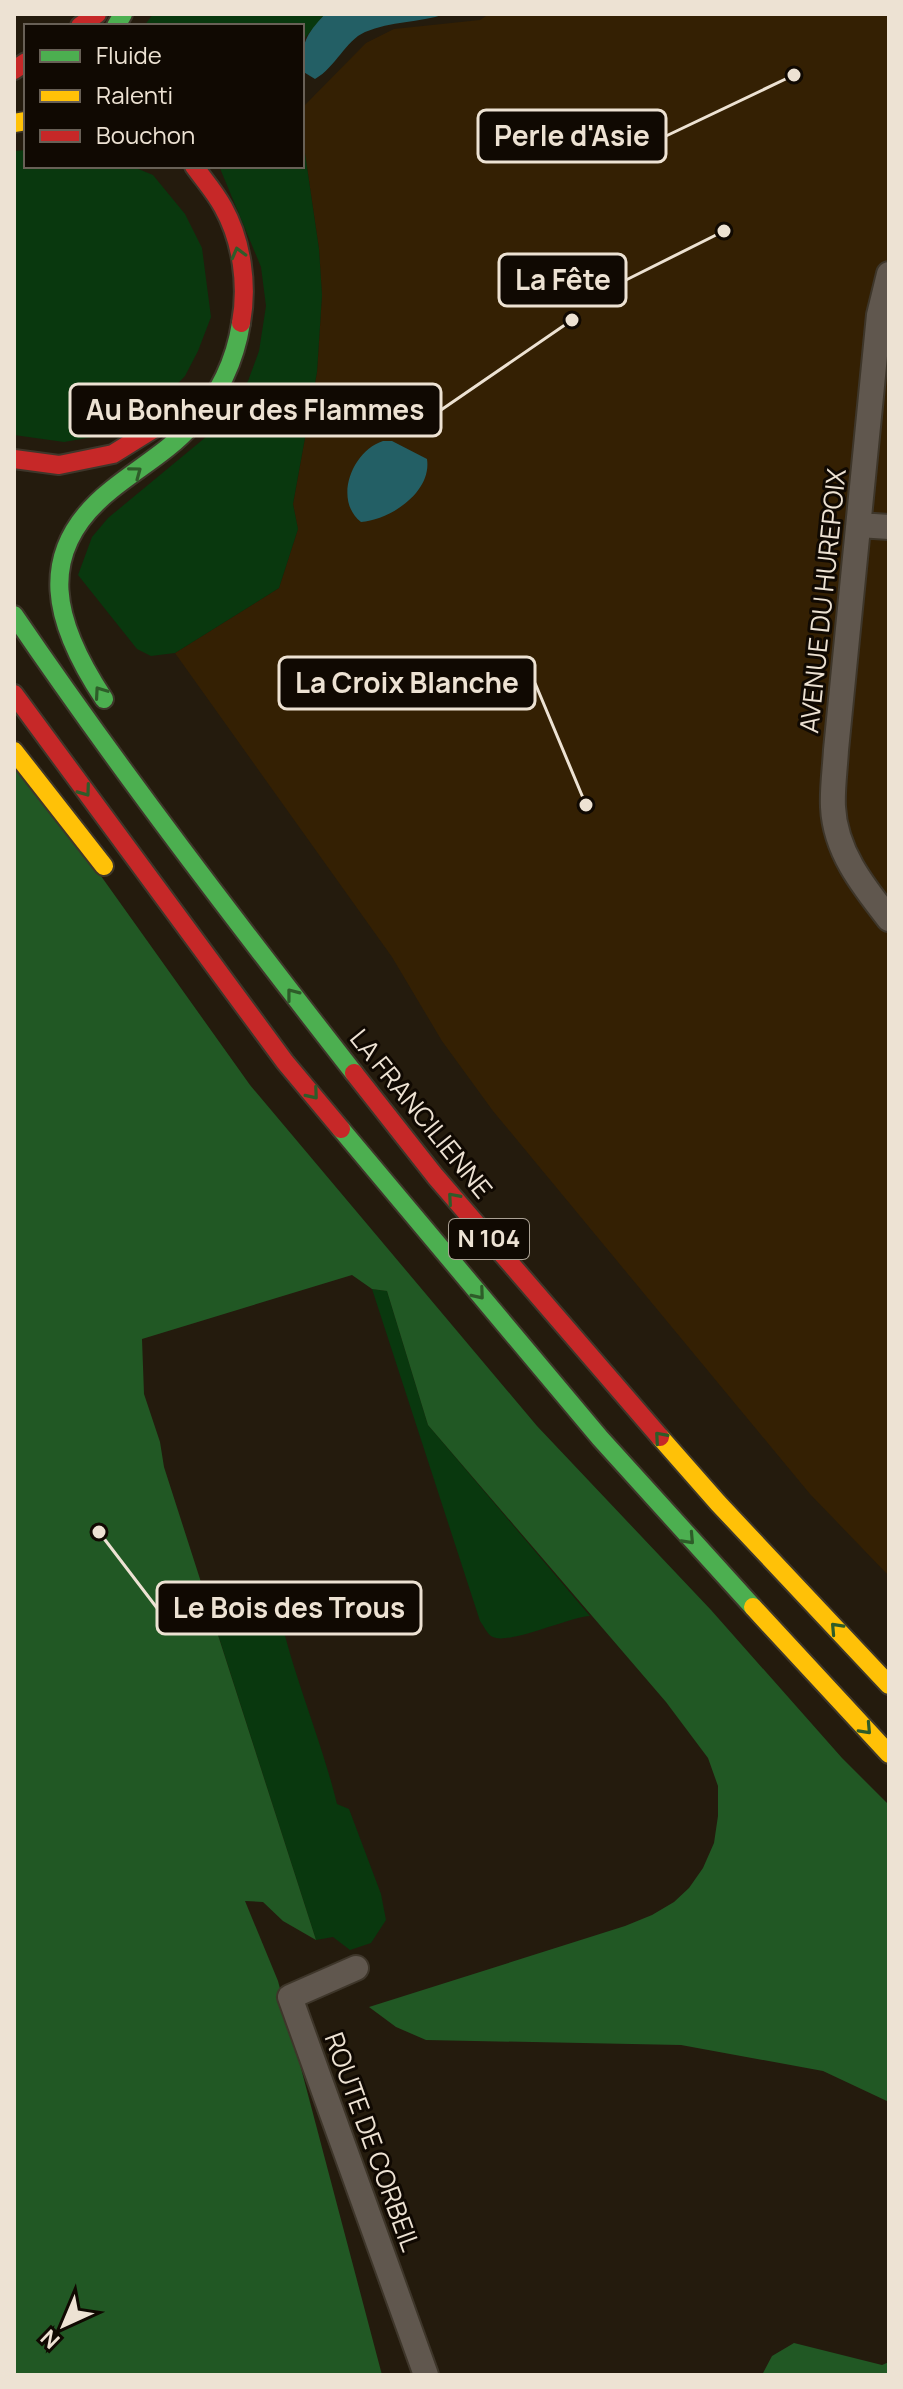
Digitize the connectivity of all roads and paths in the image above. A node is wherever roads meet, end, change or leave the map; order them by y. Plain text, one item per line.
1 (195, 168) edge
2 (219, 247) dead end
3 (889, 274) edge
4 (222, 323) dead end
5 (171, 413) dead end
6 (14, 459) edge
7 (859, 525) junction
8 (889, 527) edge
9 (14, 615) edge
10 (14, 694) edge
11 (14, 751) edge
12 (120, 766) junction
13 (112, 876) dead end
14 (138, 887) dead end
15 (164, 899) junction
16 (889, 919) edge
17 (889, 1685) edge
18 (889, 1754) edge
19 (356, 1968) dead end
20 (426, 2375) edge

12 -> 1 main road
2 - 4 main road
3 - 7 street, AVENUE DU HUREPOIX
5 - 6 main road
7 - 8 street
7 - 16 street, AVENUE DU HUREPOIX
9 - 12 main road, LA FRANCILIENNE / N 104
10 -> 15 main road, N 104
11 - 13 main road
17 -> 12 main road, LA FRANCILIENNE / N 104
14 - 15 main road
15 -> 18 main road, N 104
19 - 20 street, ROUTE DE CORBEIL

